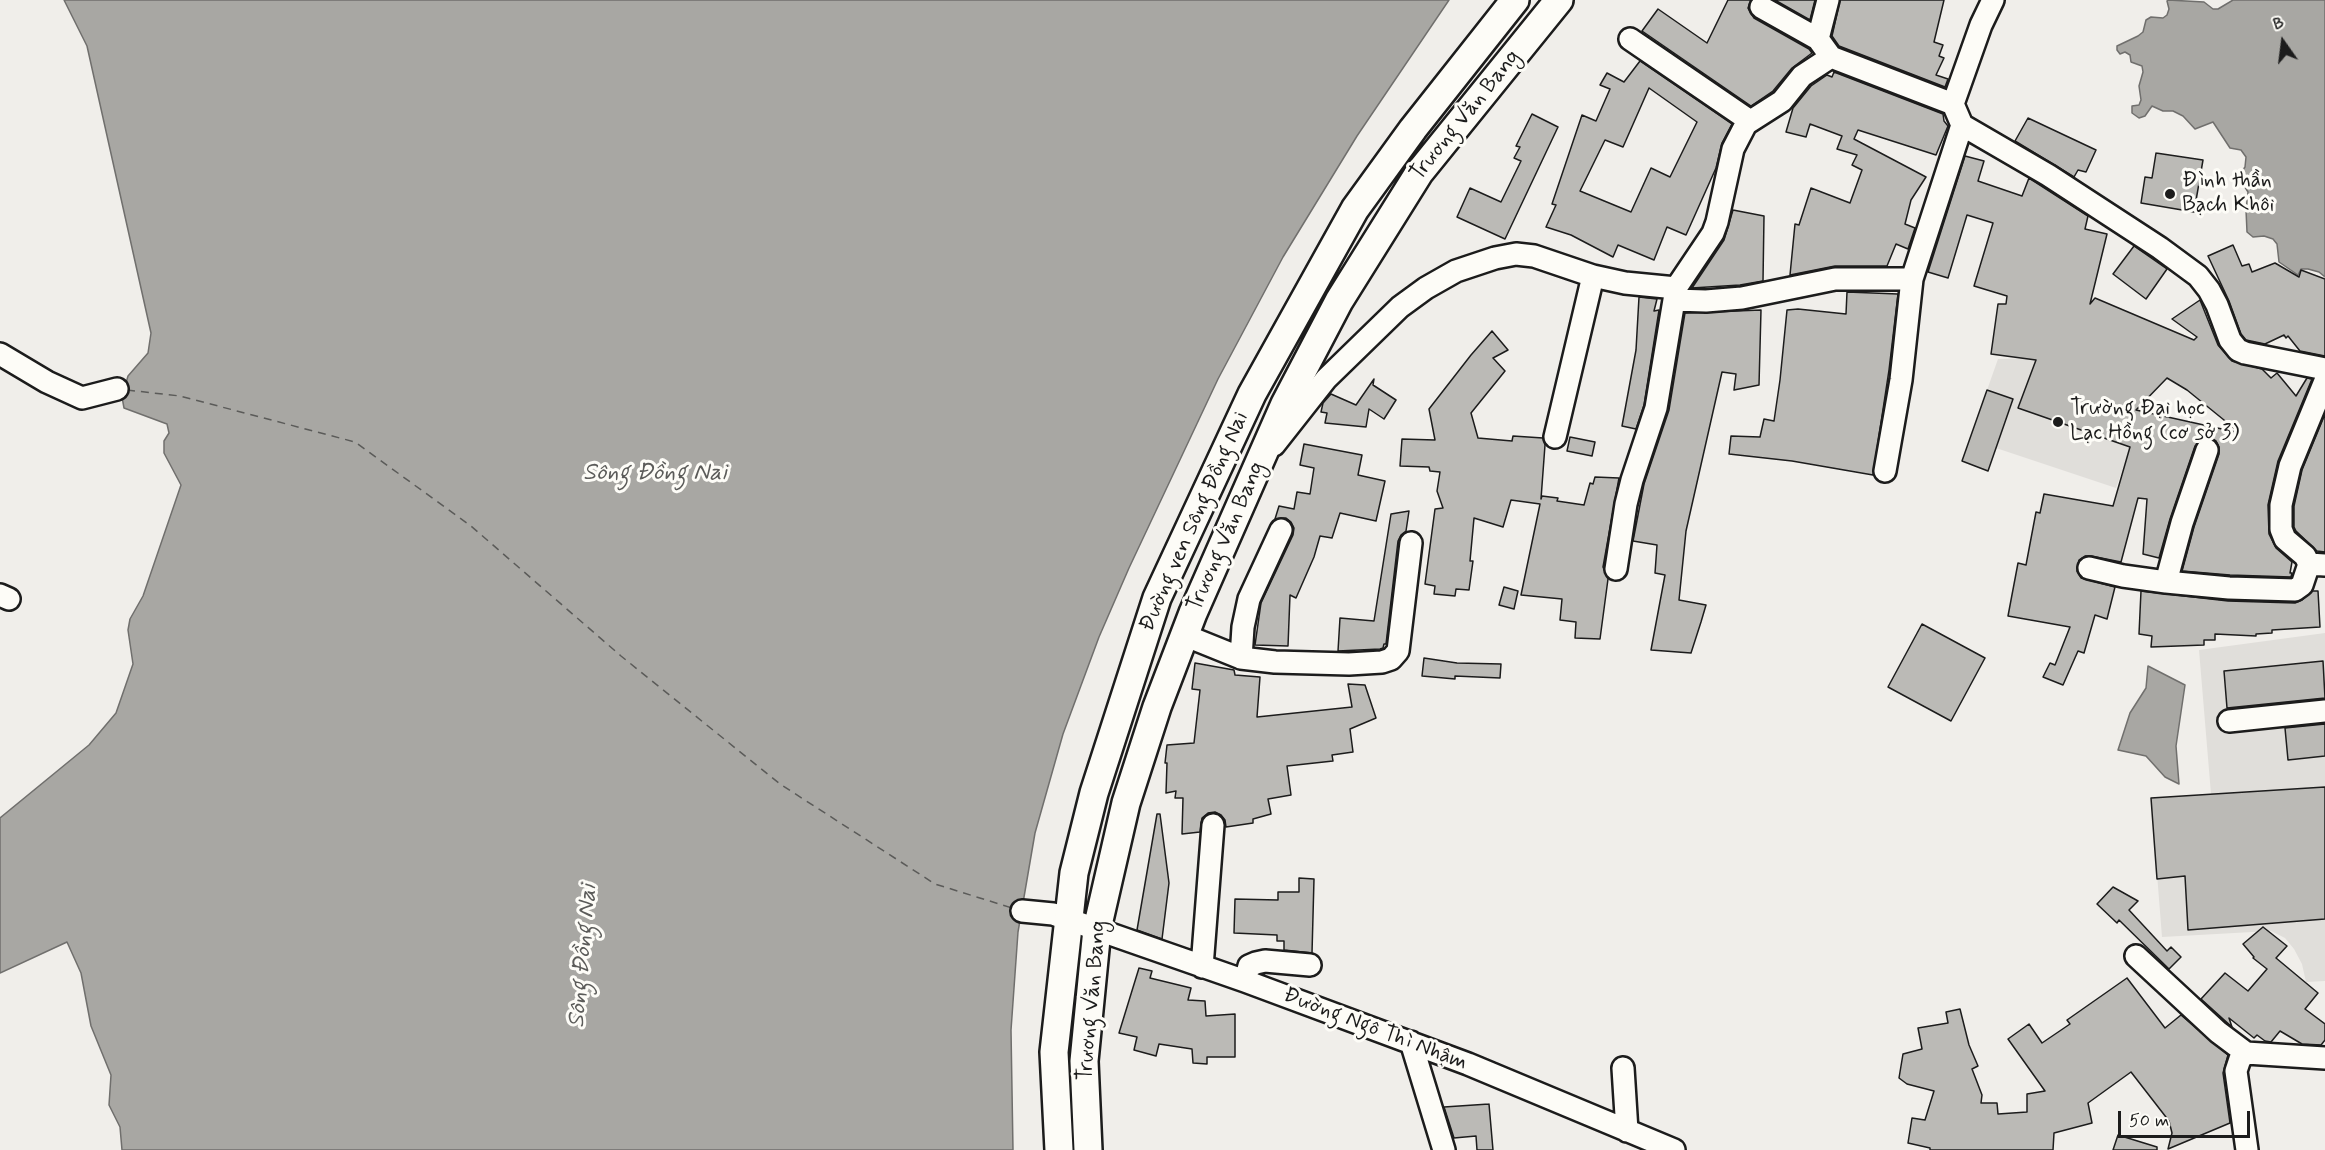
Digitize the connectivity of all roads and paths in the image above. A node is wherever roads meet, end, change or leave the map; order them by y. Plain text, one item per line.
1 (1515, 0) edge
2 (1559, 0) edge
3 (1828, 0) edge
4 (1993, 0) edge
5 (1761, 7) dead end
6 (1630, 39) dead end
7 (1818, 39) junction
8 (1831, 57) junction
9 (1953, 104) junction
10 (1750, 121) junction
11 (1962, 125) junction
12 (1593, 276) junction
13 (1912, 279) junction
14 (1675, 294) junction
15 (0, 354) edge
16 (2325, 369) edge
17 (2325, 381) edge
18 (117, 389) dead end
19 (1555, 437) dead end
20 (2206, 450) dead end
21 (1259, 463) junction
22 (1885, 471) dead end
23 (1281, 530) dead end
24 (1412, 543) dead end
25 (2317, 565) edge
26 (2089, 568) dead end
27 (1616, 569) dead end
28 (2166, 582) junction
29 (1184, 635) junction
30 (1241, 658) junction
31 (2325, 711) edge
32 (2229, 721) dead end
33 (1213, 825) dead end
34 (1022, 912) dead end
35 (1064, 918) junction
36 (1097, 929) junction
37 (2136, 956) dead end
38 (1310, 965) dead end
39 (1202, 967) junction
40 (1245, 981) junction
41 (1411, 1042) junction
42 (2246, 1053) junction
43 (2325, 1058) edge
44 (1623, 1068) dead end
45 (1627, 1131) junction
46 (1059, 1150) edge
47 (1088, 1150) edge
48 (1444, 1150) edge
49 (1674, 1150) edge
50 (2247, 1150) edge

1 - 35 main road, Đường ven Sông Đồng Nai
2 - 21 main road, Trương Văn Bang
3 - 7 street
4 - 9 street
5 - 7 street
6 - 10 street
7 - 8 street
8 - 9 street
8 - 10 street
9 - 11 street
10 - 14 street
11 - 13 street
11 - 16 street
12 - 14 street
12 - 19 street
12 - 21 street
13 - 14 street
13 - 22 street
14 - 27 street
15 - 18 street
17 - 25 street
20 - 28 street
21 - 29 main road, Trương Văn Bang
23 - 30 street
24 - 30 street
25 - 28 street
26 - 28 street
29 - 30 street
29 - 36 main road, Trương Văn Bang
31 - 32 street
33 - 39 street
34 - 35 street, Đường Ngô Thì Nhậm
35 - 36 street, Đường Ngô Thì Nhậm
35 - 46 main road, Đường ven Sông Đồng Nai
36 - 39 street, Đường Ngô Thì Nhậm
36 - 47 main road, Trương Văn Bang
37 - 42 street
38 - 40 street
39 - 40 street, Đường Ngô Thì Nhậm
40 - 41 street, Đường Ngô Thì Nhậm
41 - 45 street, Đường Ngô Thì Nhậm
41 - 48 street
42 - 43 street
42 - 50 street
44 - 45 street
45 - 49 street, Đường Ngô Thì Nhậm

